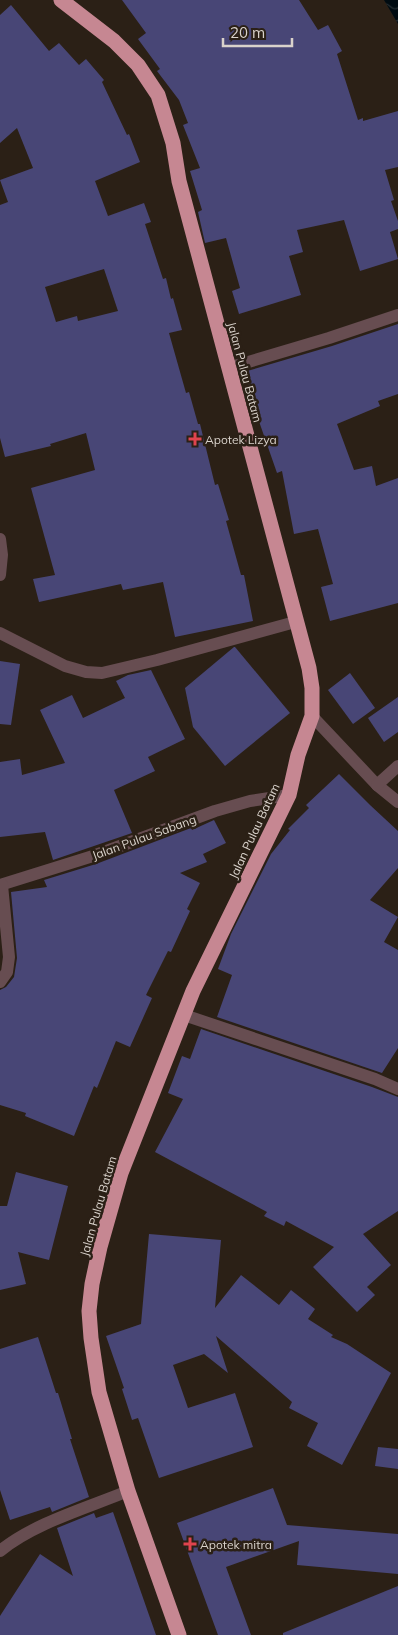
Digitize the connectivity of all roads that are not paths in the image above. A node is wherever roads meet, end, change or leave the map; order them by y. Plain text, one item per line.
1 (61, 0) edge
2 (398, 315) edge
3 (228, 368) junction
4 (0, 539) edge
5 (0, 576) edge
6 (295, 622) junction
7 (0, 633) edge
8 (312, 716) junction
9 (398, 766) edge
10 (377, 785) junction
11 (289, 795) junction
12 (398, 802) edge
13 (1, 885) edge
14 (0, 982) edge
15 (184, 1015) junction
16 (398, 1089) edge
17 (128, 1491) junction
18 (0, 1551) edge
19 (179, 1635) edge

1 - 3 highway, Jalan Pulau Batam
2 - 3 street
3 - 6 highway, Jalan Pulau Batam
4 - 5 street
6 - 7 street
6 - 8 highway, Jalan Pulau Batam
8 - 10 street
8 - 11 highway, Jalan Pulau Batam
9 - 10 street
10 - 12 street
11 - 13 street, Jalan Pulau Sabang
11 - 15 highway, Jalan Pulau Batam
13 - 14 street
15 - 16 street
15 - 17 highway, Jalan Pulau Batam
17 - 18 street
17 - 19 highway, Jalan Pulau Batam

